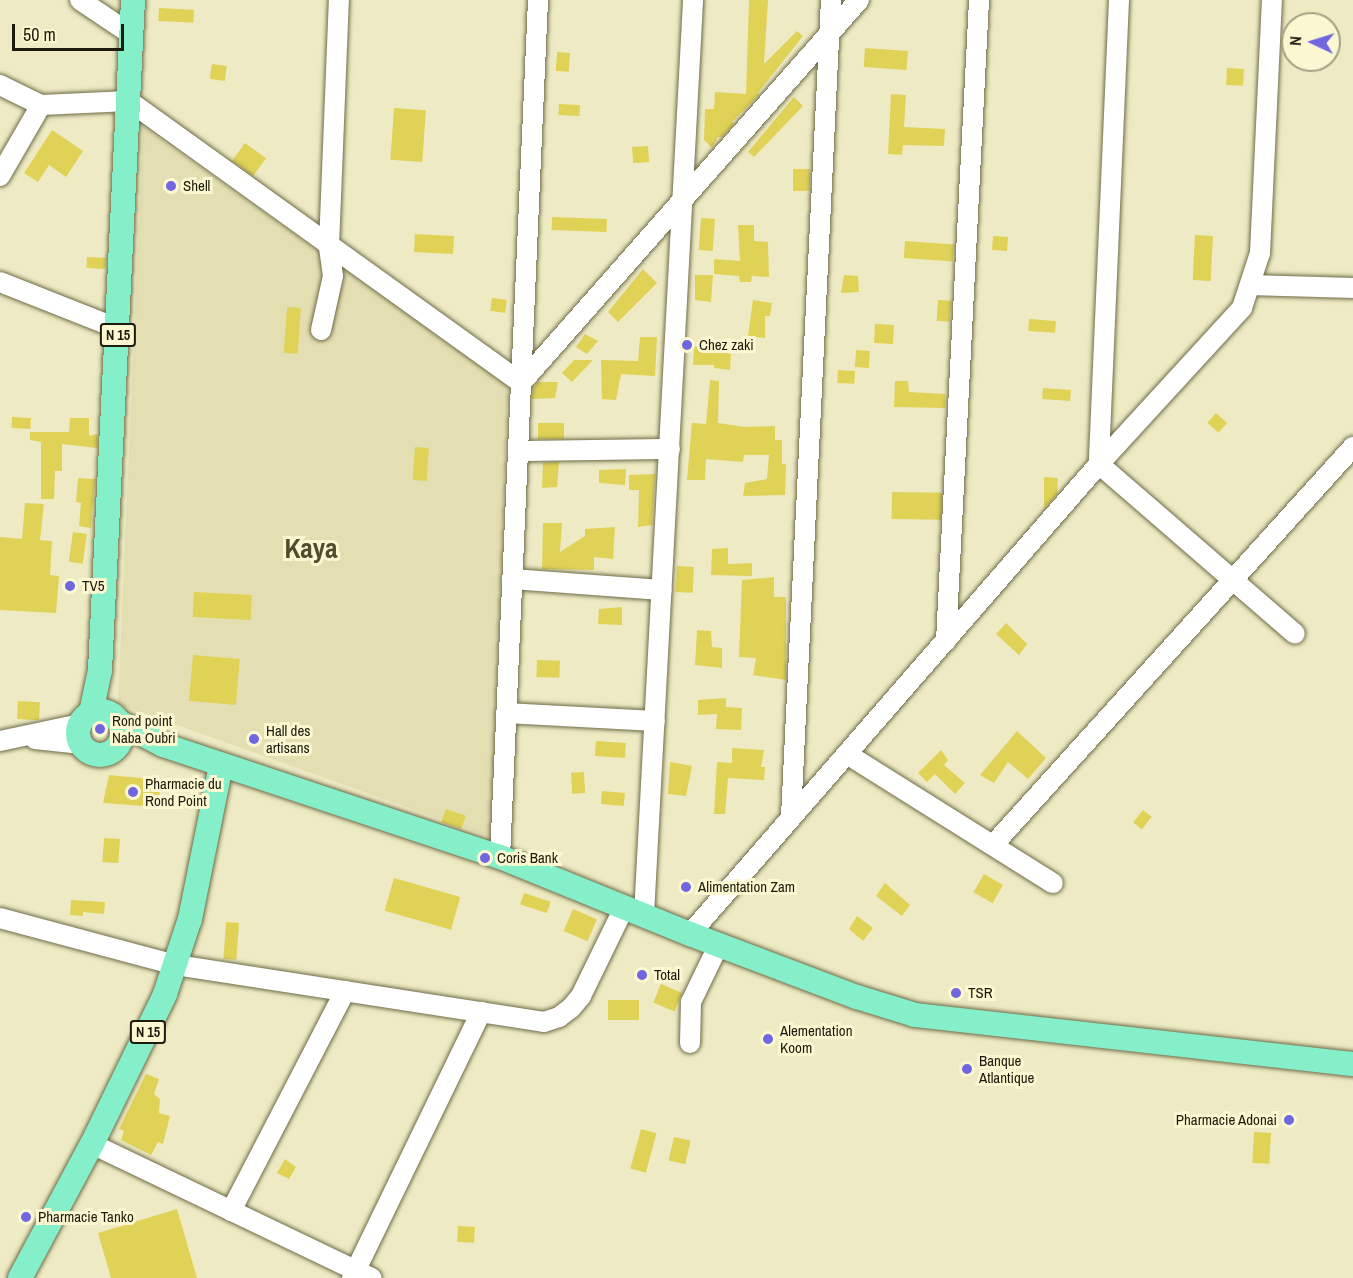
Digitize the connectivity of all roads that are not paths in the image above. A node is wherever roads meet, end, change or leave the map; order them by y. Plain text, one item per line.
1 (80, 0) edge
2 (133, 0) edge
3 (339, 0) edge
4 (537, 0) edge
5 (693, 0) edge
6 (831, 0) edge
7 (860, 0) edge
8 (979, 0) edge
9 (1119, 0) edge
10 (1272, 0) edge
11 (830, 34) junction
12 (132, 35) junction
13 (0, 85) edge
14 (129, 101) junction
15 (41, 105) junction
16 (0, 176) edge
17 (683, 201) junction
18 (329, 246) junction
19 (0, 282) edge
20 (1250, 285) junction
21 (1353, 288) edge
22 (118, 329) junction
23 (321, 330) dead end
24 (521, 383) junction
25 (1353, 447) edge
26 (670, 449) junction
27 (518, 450) junction
28 (1099, 464) junction
29 (512, 579) junction
30 (1234, 581) junction
31 (662, 590) junction
32 (1295, 634) dead end
33 (946, 641) junction
34 (506, 713) junction
35 (655, 721) junction
36 (96, 723) junction
37 (0, 741) edge
38 (163, 745) junction
39 (117, 746) junction
40 (847, 754) junction
41 (221, 765) junction
42 (791, 817) junction
43 (993, 845) junction
44 (500, 857) junction
45 (1053, 883) dead end
46 (634, 912) junction
47 (0, 918) edge
48 (690, 934) junction
49 (718, 944) junction
50 (176, 965) junction
51 (345, 991) junction
52 (481, 1012) junction
53 (690, 1043) dead end
54 (1353, 1064) edge
55 (92, 1144) junction
56 (231, 1211) junction
57 (360, 1275) edge
58 (20, 1278) edge

1 - 12 street
2 - 12 main road, N 15
3 - 18 street
4 - 24 street
5 - 17 street
6 - 11 street
7 - 11 street
8 - 33 street
9 - 28 street
10 - 20 street
11 - 17 street
11 - 42 street
12 - 14 main road, N 15
13 - 15 street
14 - 15 street
14 - 18 street
14 - 22 main road, N 15
15 - 16 street
17 - 24 street
17 - 26 street
18 - 23 street
18 - 24 street
19 - 22 street
20 - 21 street
20 - 28 street
22 - 36 main road, N 15
24 - 27 street
25 - 30 street
26 - 27 street
26 - 31 street
27 - 29 street
28 - 30 street
28 - 33 street
29 - 31 street
29 - 34 street
30 - 32 street
30 - 43 street
31 - 35 street
33 - 40 street
34 - 35 street
34 - 44 street
35 - 46 street
36 - 37 street
36 - 38 main road
36 - 39 main road, N 15
36 - 39 main road
38 - 39 main road
38 - 41 main road
40 - 42 street
40 - 43 street
41 - 44 main road
41 - 50 main road, N 15
42 - 48 street
43 - 45 street
44 - 46 main road
46 - 48 main road
46 - 52 street
47 - 50 street
48 - 49 main road
49 - 53 street
49 - 54 main road
50 - 51 street
50 - 55 main road, N 15
51 - 52 street
51 - 56 street
52 - 57 street
55 - 56 street
55 - 58 main road, N 15
56 - 57 street

